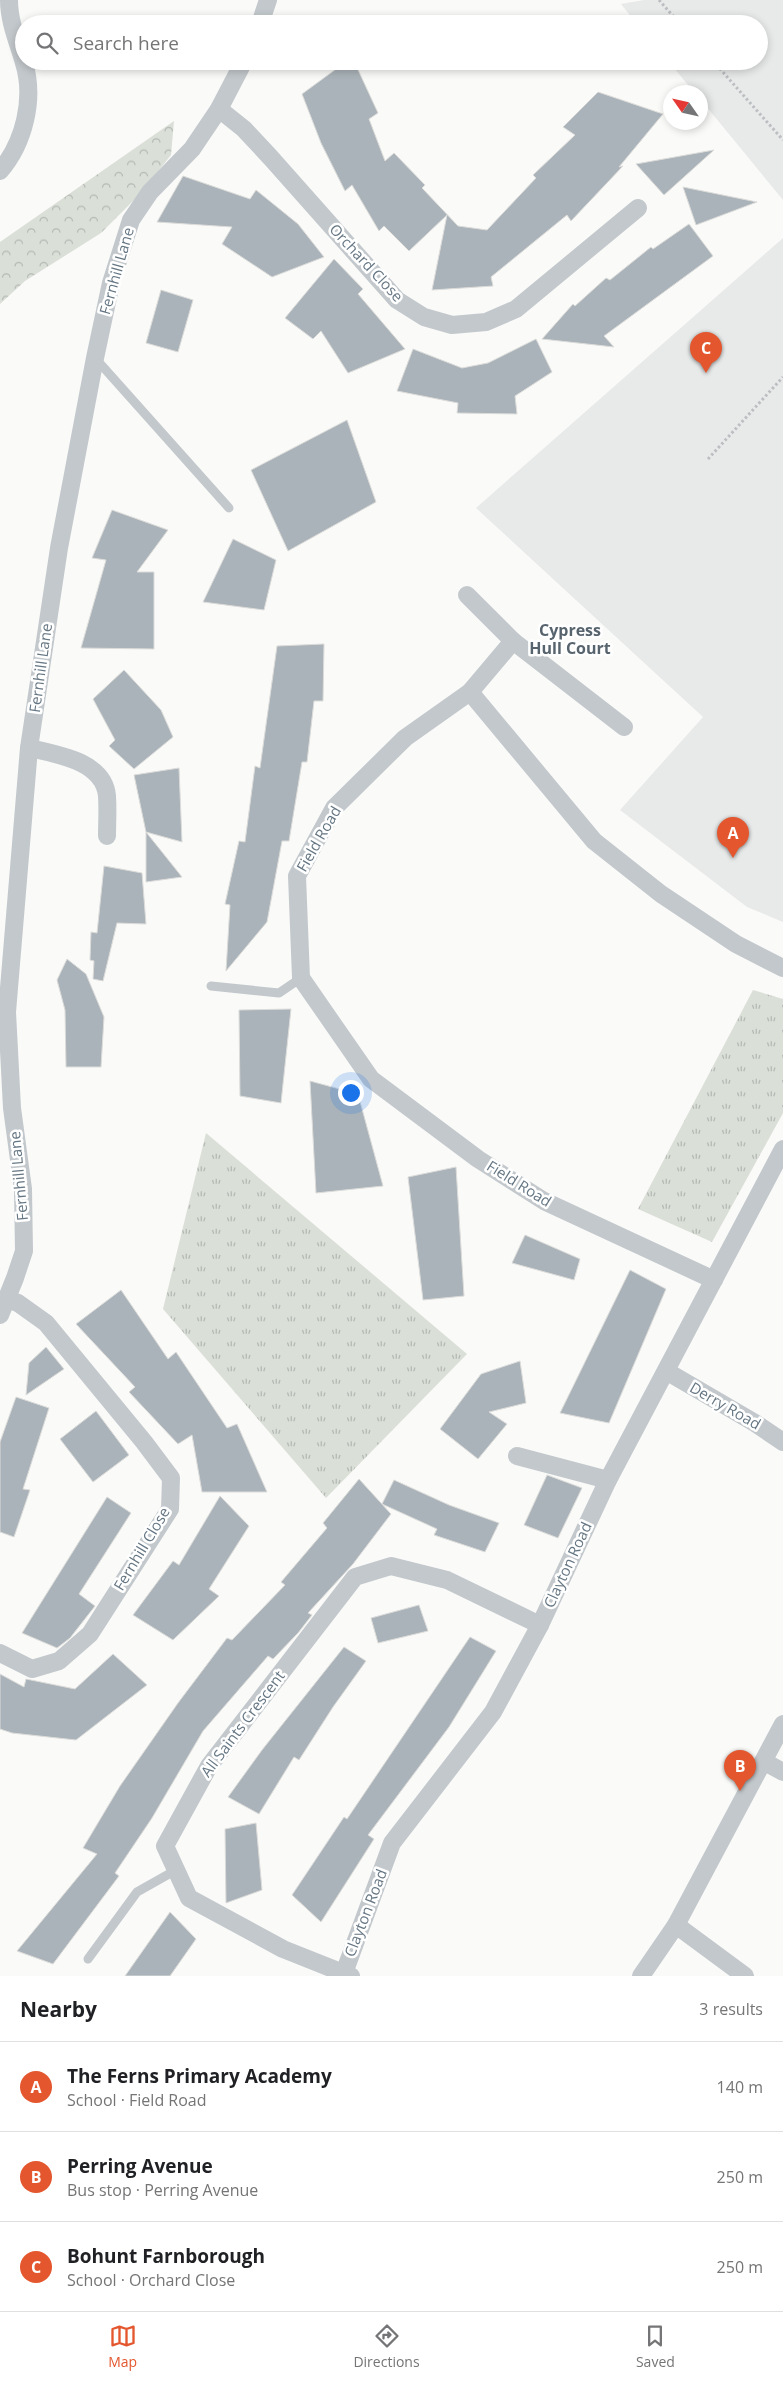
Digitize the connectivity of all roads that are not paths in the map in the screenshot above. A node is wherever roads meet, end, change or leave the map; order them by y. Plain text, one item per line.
1 (9, 0) edge
2 (268, 0) edge
3 (263, 15) edge
4 (15, 34) edge
5 (25, 70) edge
6 (239, 70) edge
7 (219, 109) junction
8 (0, 171) edge
9 (638, 208) dead end
10 (95, 358) junction
11 (229, 508) dead end
12 (466, 595) dead end
13 (514, 641) junction
14 (470, 692) junction
15 (624, 727) dead end
16 (29, 748) junction
17 (107, 836) dead end
18 (783, 968) edge
19 (301, 978) junction
20 (211, 986) dead end
21 (783, 1149) edge
22 (714, 1280) junction
23 (3, 1307) edge
24 (666, 1371) junction
25 (783, 1442) edge
26 (517, 1456) dead end
27 (608, 1480) junction
28 (540, 1625) junction
29 (0, 1653) edge
30 (783, 1724) edge
31 (764, 1762) junction
32 (783, 1772) edge
33 (176, 1870) junction
34 (676, 1924) junction
35 (88, 1959) dead end
36 (347, 1974) edge
37 (642, 1976) edge
38 (745, 1976) edge

1 - 4 street
2 - 3 street
5 - 8 street
6 - 7 street, Fernhill Lane
7 - 9 street, Orchard Close
7 - 10 street, Fernhill Lane
10 - 11 lane
10 - 16 street, Fernhill Lane
12 - 13 street
13 - 14 street, Field Road
13 - 15 street
14 - 18 street
14 - 19 street, Field Road
16 - 17 street
16 - 23 street, Fernhill Lane
19 - 20 lane
19 - 22 street, Field Road
21 - 22 street, Clayton Road
22 - 24 street, Clayton Road
23 - 29 street, Fernhill Close
24 - 25 street, Derry Road
24 - 27 street, Clayton Road
26 - 27 street
27 - 28 street, Clayton Road
28 - 33 street, All Saints Crescent
28 - 36 street, Clayton Road
30 - 31 street
31 - 32 street
31 - 34 street
33 - 35 lane
33 - 36 street, All Saints Crescent
34 - 37 street
34 - 38 street

